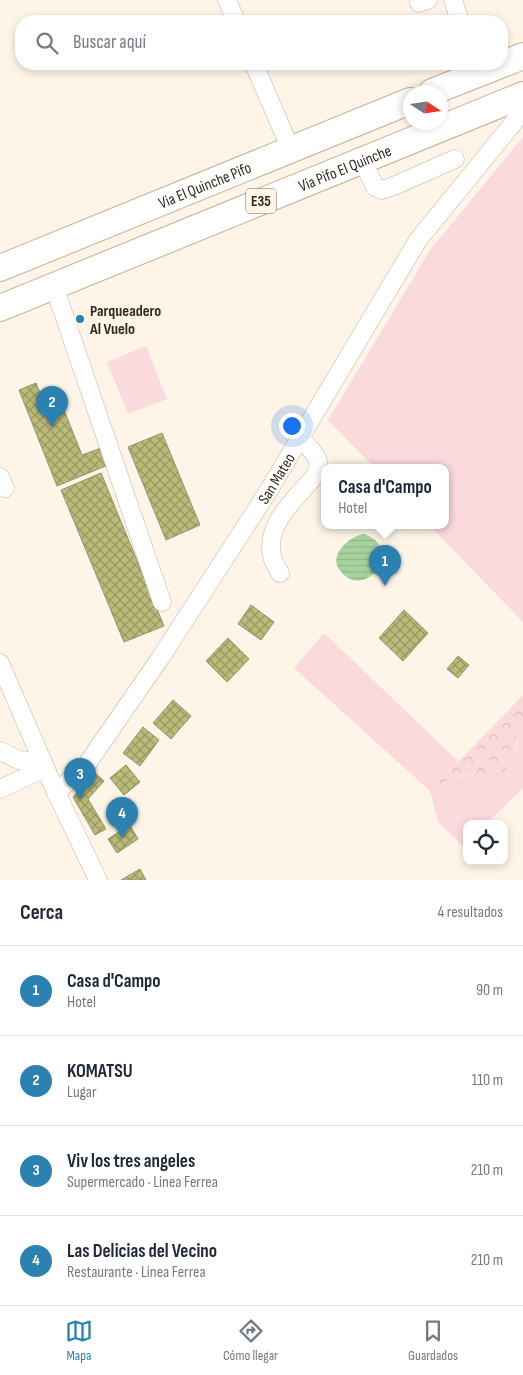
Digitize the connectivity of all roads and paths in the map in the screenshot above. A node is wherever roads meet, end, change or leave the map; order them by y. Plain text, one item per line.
1 (227, 0) edge
2 (454, 0) edge
3 (233, 15) edge
4 (458, 15) edge
5 (523, 56) edge
6 (508, 60) edge
7 (257, 70) edge
8 (474, 70) edge
9 (445, 85) edge
10 (523, 95) edge
11 (403, 104) edge
12 (523, 111) edge
13 (291, 150) junction
14 (455, 159) dead end
15 (362, 160) junction
16 (0, 268) edge
17 (54, 286) junction
18 (0, 308) edge
19 (300, 438) junction
20 (280, 573) dead end
21 (162, 602) dead end
22 (0, 663) edge
23 (0, 751) edge
24 (44, 765) junction
25 (0, 789) edge
26 (55, 790) junction
27 (98, 880) edge

1 - 3 street
2 - 4 street
5 - 6 highway
7 - 13 street
8 - 9 highway
10 - 15 highway, Via Pifo El Quinche / E35
11 - 13 highway, Via El Quinche Pifo / E35
12 - 19 street, San Mateo
13 - 16 highway, Via El Quinche Pifo / E35
14 - 15 street
15 - 17 highway, Via Pifo El Quinche / E35
17 - 18 highway, Via Pifo El Quinche / E35
17 - 21 street
19 - 20 street
19 - 26 street, San Mateo
22 - 24 street
23 - 24 street
24 - 25 street
24 - 26 street
26 - 27 street

